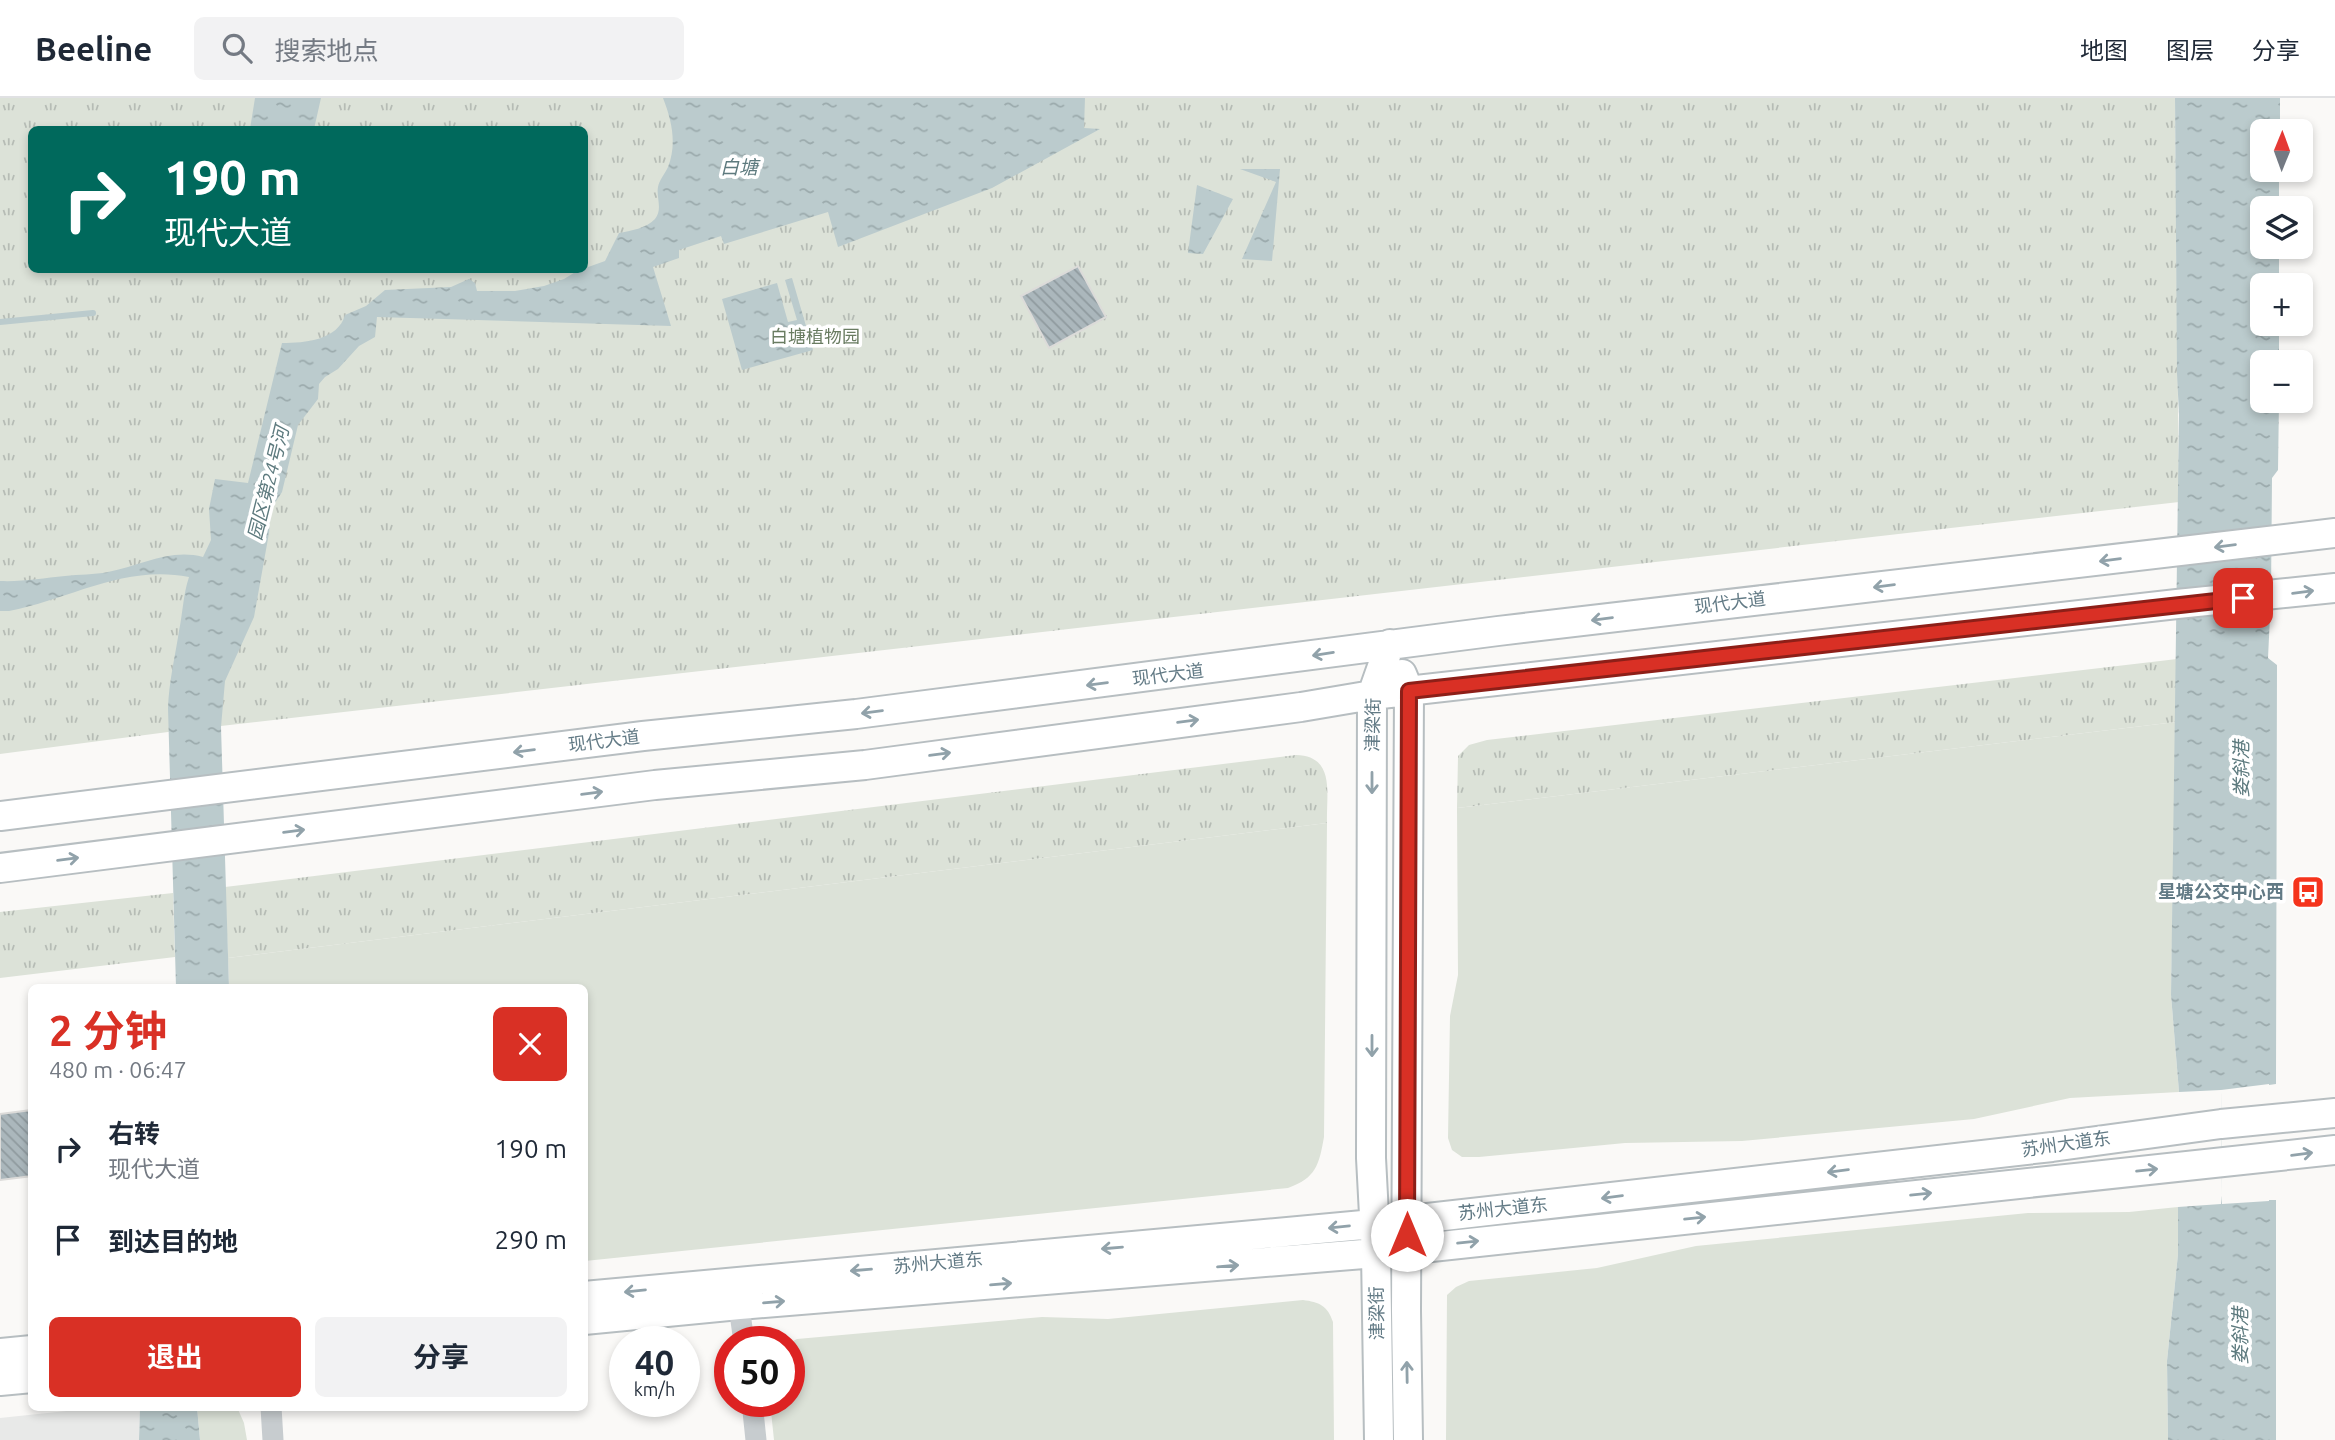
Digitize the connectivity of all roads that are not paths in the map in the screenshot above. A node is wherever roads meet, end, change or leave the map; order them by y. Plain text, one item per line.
1 (2335, 533) edge
2 (2335, 588) edge
3 (1390, 644) junction
4 (1409, 691) junction
5 (1372, 695) junction
6 (0, 816) edge
7 (0, 868) edge
8 (2335, 1113) edge
9 (2335, 1150) edge
10 (1406, 1220) junction
11 (1374, 1224) junction
12 (1407, 1250) junction
13 (1376, 1253) junction
14 (737, 1293) junction
15 (588, 1296) edge
16 (588, 1319) edge
17 (742, 1326) edge
18 (28, 1350) edge
19 (0, 1353) edge
20 (28, 1378) edge
21 (0, 1381) edge
22 (271, 1411) edge
23 (754, 1417) edge
24 (273, 1440) edge
25 (756, 1440) edge
26 (1379, 1440) edge
27 (1408, 1440) edge

1 -> 3 main road, 现代大道
4 -> 2 main road
3 - 4 main road, 津梁街
3 - 5 main road, 津梁街
3 -> 6 main road, 现代大道
4 - 5 main road
4 - 10 main road, 津梁街
7 -> 5 main road
5 -> 11 main road, 津梁街
8 -> 10 main road, 苏州大道东
12 -> 9 main road, 苏州大道东
10 - 11 main road, 苏州大道东
10 - 12 main road, 津梁街
11 - 13 main road, 津梁街
11 -> 14 main road, 苏州大道东
12 - 13 main road, 苏州大道东
27 -> 12 main road, 津梁街
14 -> 13 main road, 苏州大道东
13 - 26 main road, 津梁街
14 -> 15 main road, 苏州大道东
14 - 16 main road, 苏州大道东
14 - 17 street
18 - 19 main road
20 - 21 main road
22 - 24 street
23 - 25 street

